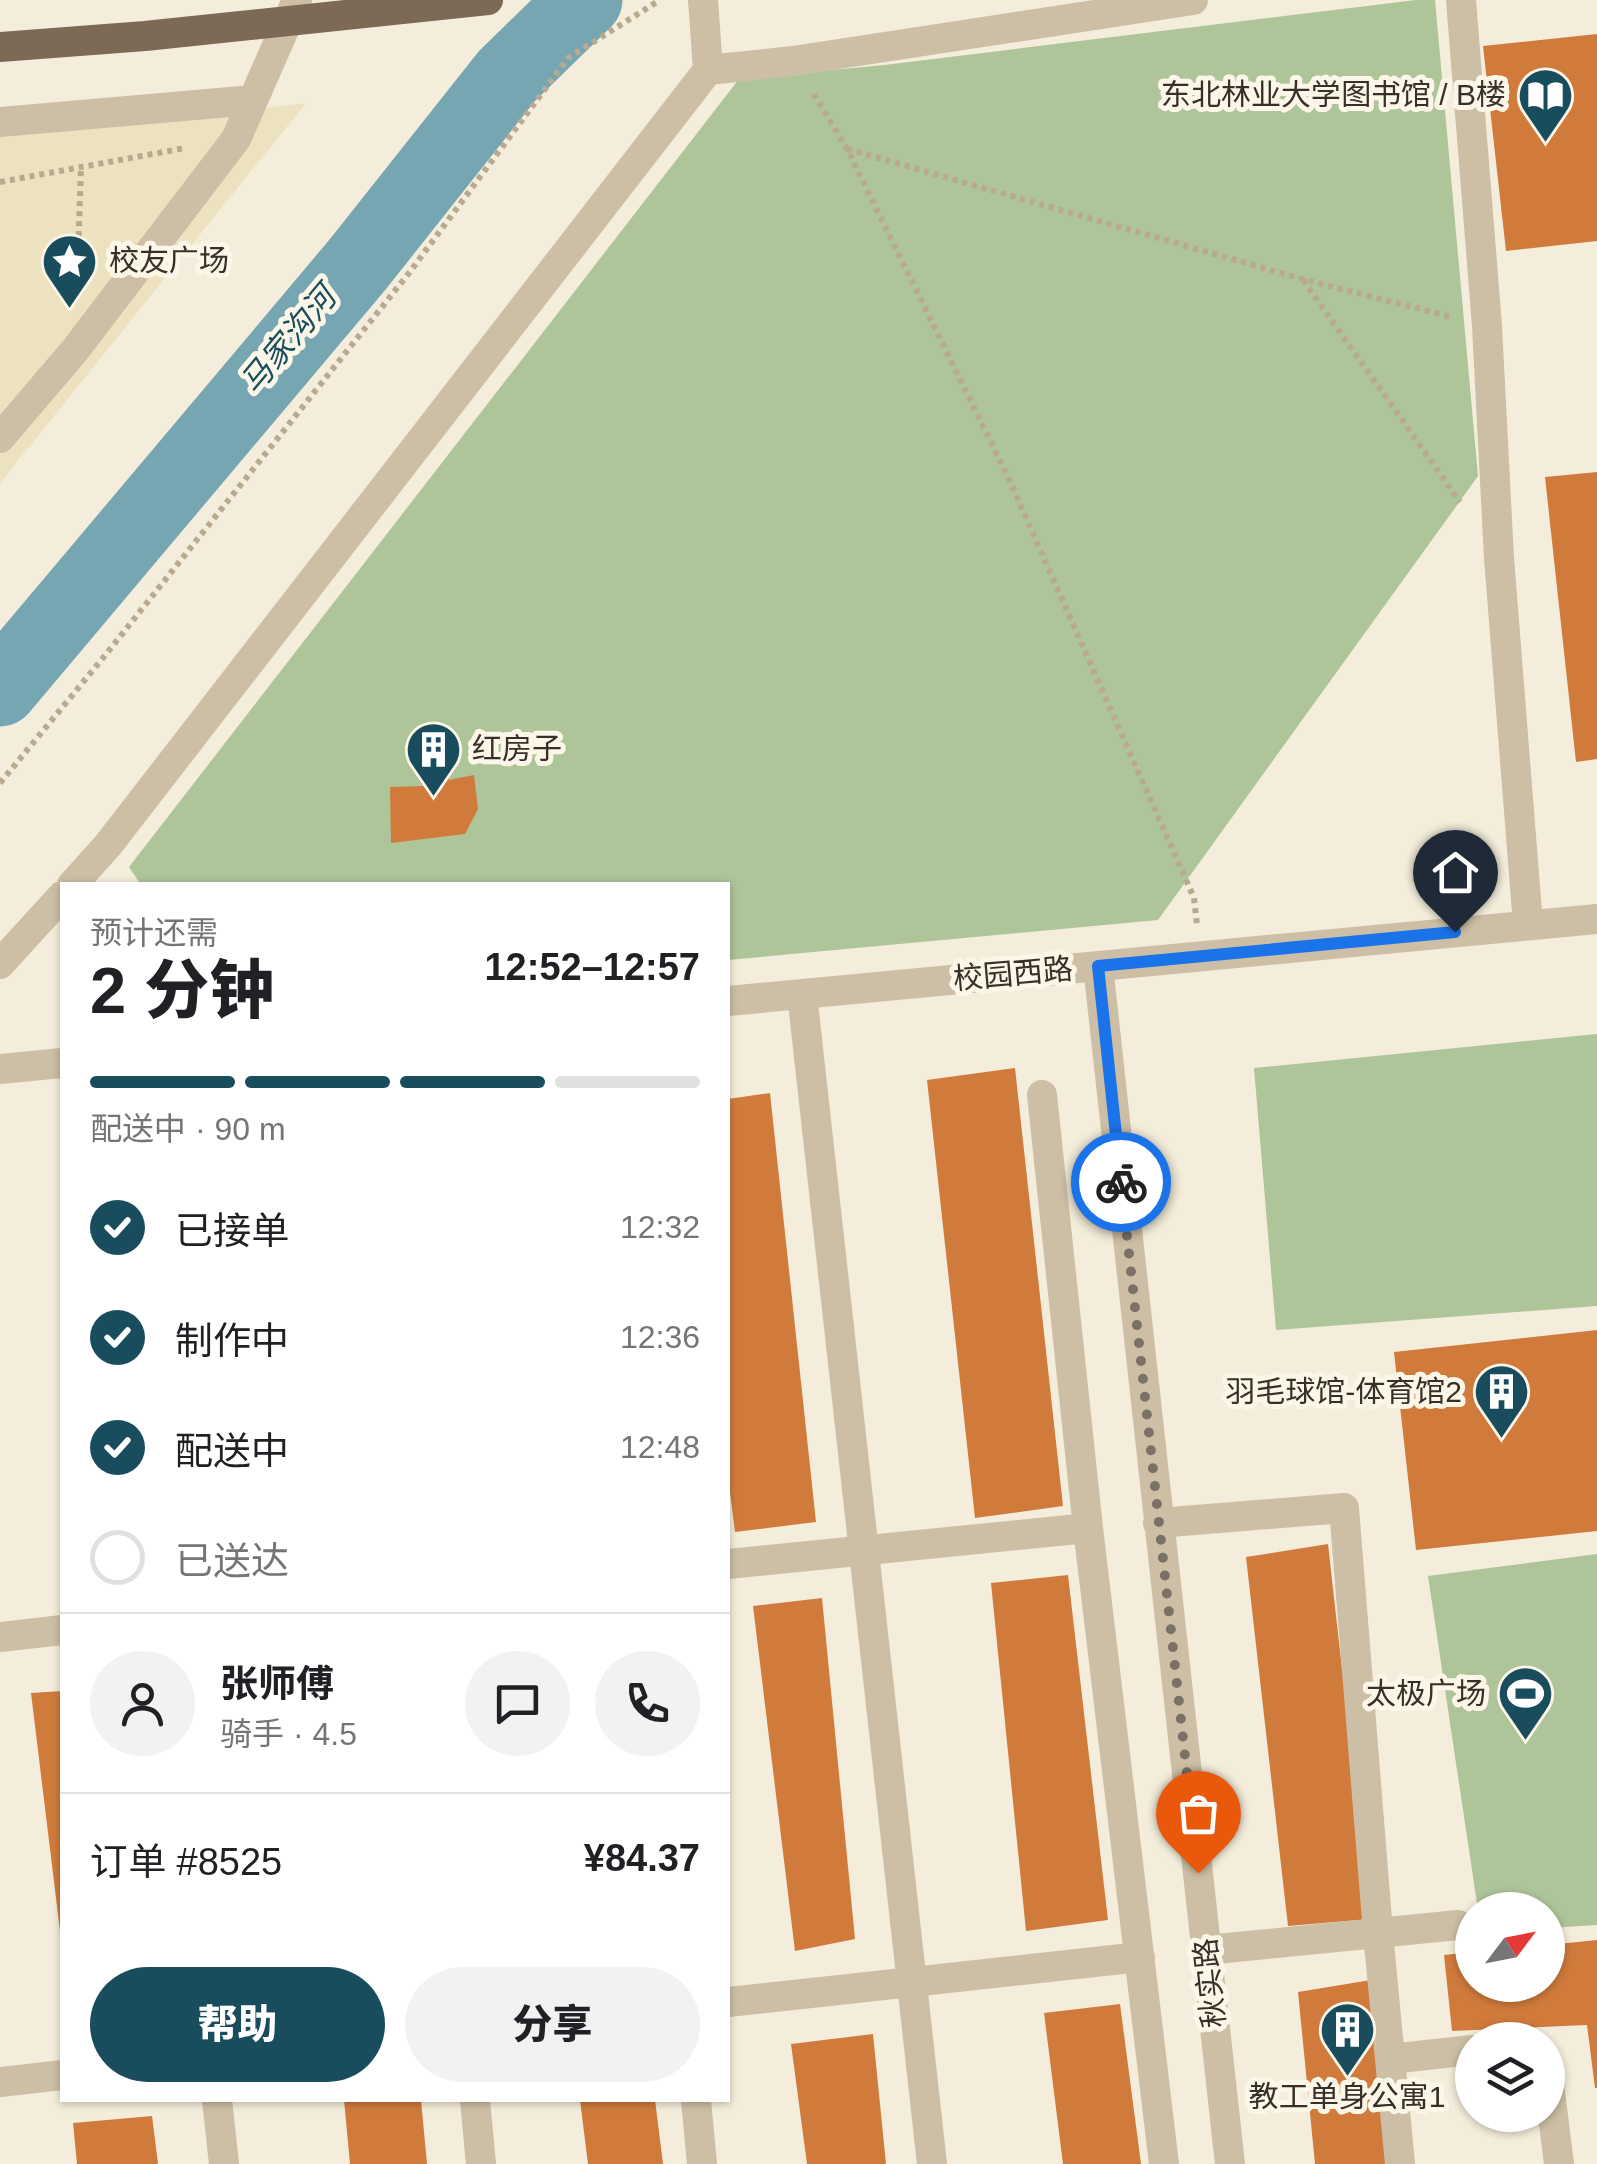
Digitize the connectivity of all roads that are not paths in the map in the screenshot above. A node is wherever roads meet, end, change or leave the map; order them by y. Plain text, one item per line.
1 (297, 0) edge
2 (488, 0) edge
3 (704, 0) edge
4 (1193, 0) edge
5 (1461, 0) edge
6 (0, 47) edge
7 (708, 70) junction
8 (253, 100) junction
9 (0, 122) edge
10 (0, 438) edge
11 (108, 845) junction
12 (75, 882) edge
13 (108, 882) edge
14 (60, 898) edge
15 (1597, 919) edge
16 (1528, 926) junction
17 (0, 964) edge
18 (1098, 966) junction
19 (802, 994) junction
20 (730, 1001) edge
21 (60, 1063) edge
22 (0, 1069) edge
23 (1042, 1095) dead end
24 (1158, 1524) junction
25 (1088, 1528) junction
26 (864, 1550) junction
27 (730, 1564) edge
28 (60, 1630) edge
29 (0, 1636) edge
30 (1455, 1925) edge
31 (1378, 1933) junction
32 (1207, 1950) junction
33 (1140, 1957) junction
34 (912, 1982) junction
35 (730, 2002) edge
36 (1455, 2052) edge
37 (1390, 2060) junction
38 (60, 2075) edge
39 (0, 2082) edge
40 (217, 2102) edge
41 (475, 2102) edge
42 (696, 2102) edge
43 (1555, 2132) edge
44 (224, 2164) edge
45 (482, 2164) edge
46 (702, 2164) edge
47 (932, 2164) edge
48 (1164, 2164) edge
49 (1230, 2164) edge
50 (1400, 2164) edge
51 (1559, 2164) edge

1 - 8 street
2 - 6 main road
3 - 7 street
4 - 7 street
5 - 16 street
7 - 11 street
8 - 9 street
8 - 10 street
11 - 12 street
11 - 13 street
14 - 17 street
15 - 16 street, 校园西路
16 - 18 street, 校园西路
18 - 19 street, 校园西路
18 - 24 street, 秋实路
19 - 20 street, 校园西路
19 - 26 street
21 - 22 street
23 - 25 street
24 - 31 street
24 - 32 street, 秋实路
25 - 26 street
25 - 33 street
26 - 27 street
26 - 34 street
28 - 29 street
30 - 31 street
31 - 32 street
31 - 37 street
32 - 49 street, 秋实路
33 - 34 street
33 - 48 street
34 - 35 street
34 - 47 street
36 - 37 street
37 - 50 street
38 - 39 street
40 - 44 street
41 - 45 street
42 - 46 street
43 - 51 street

